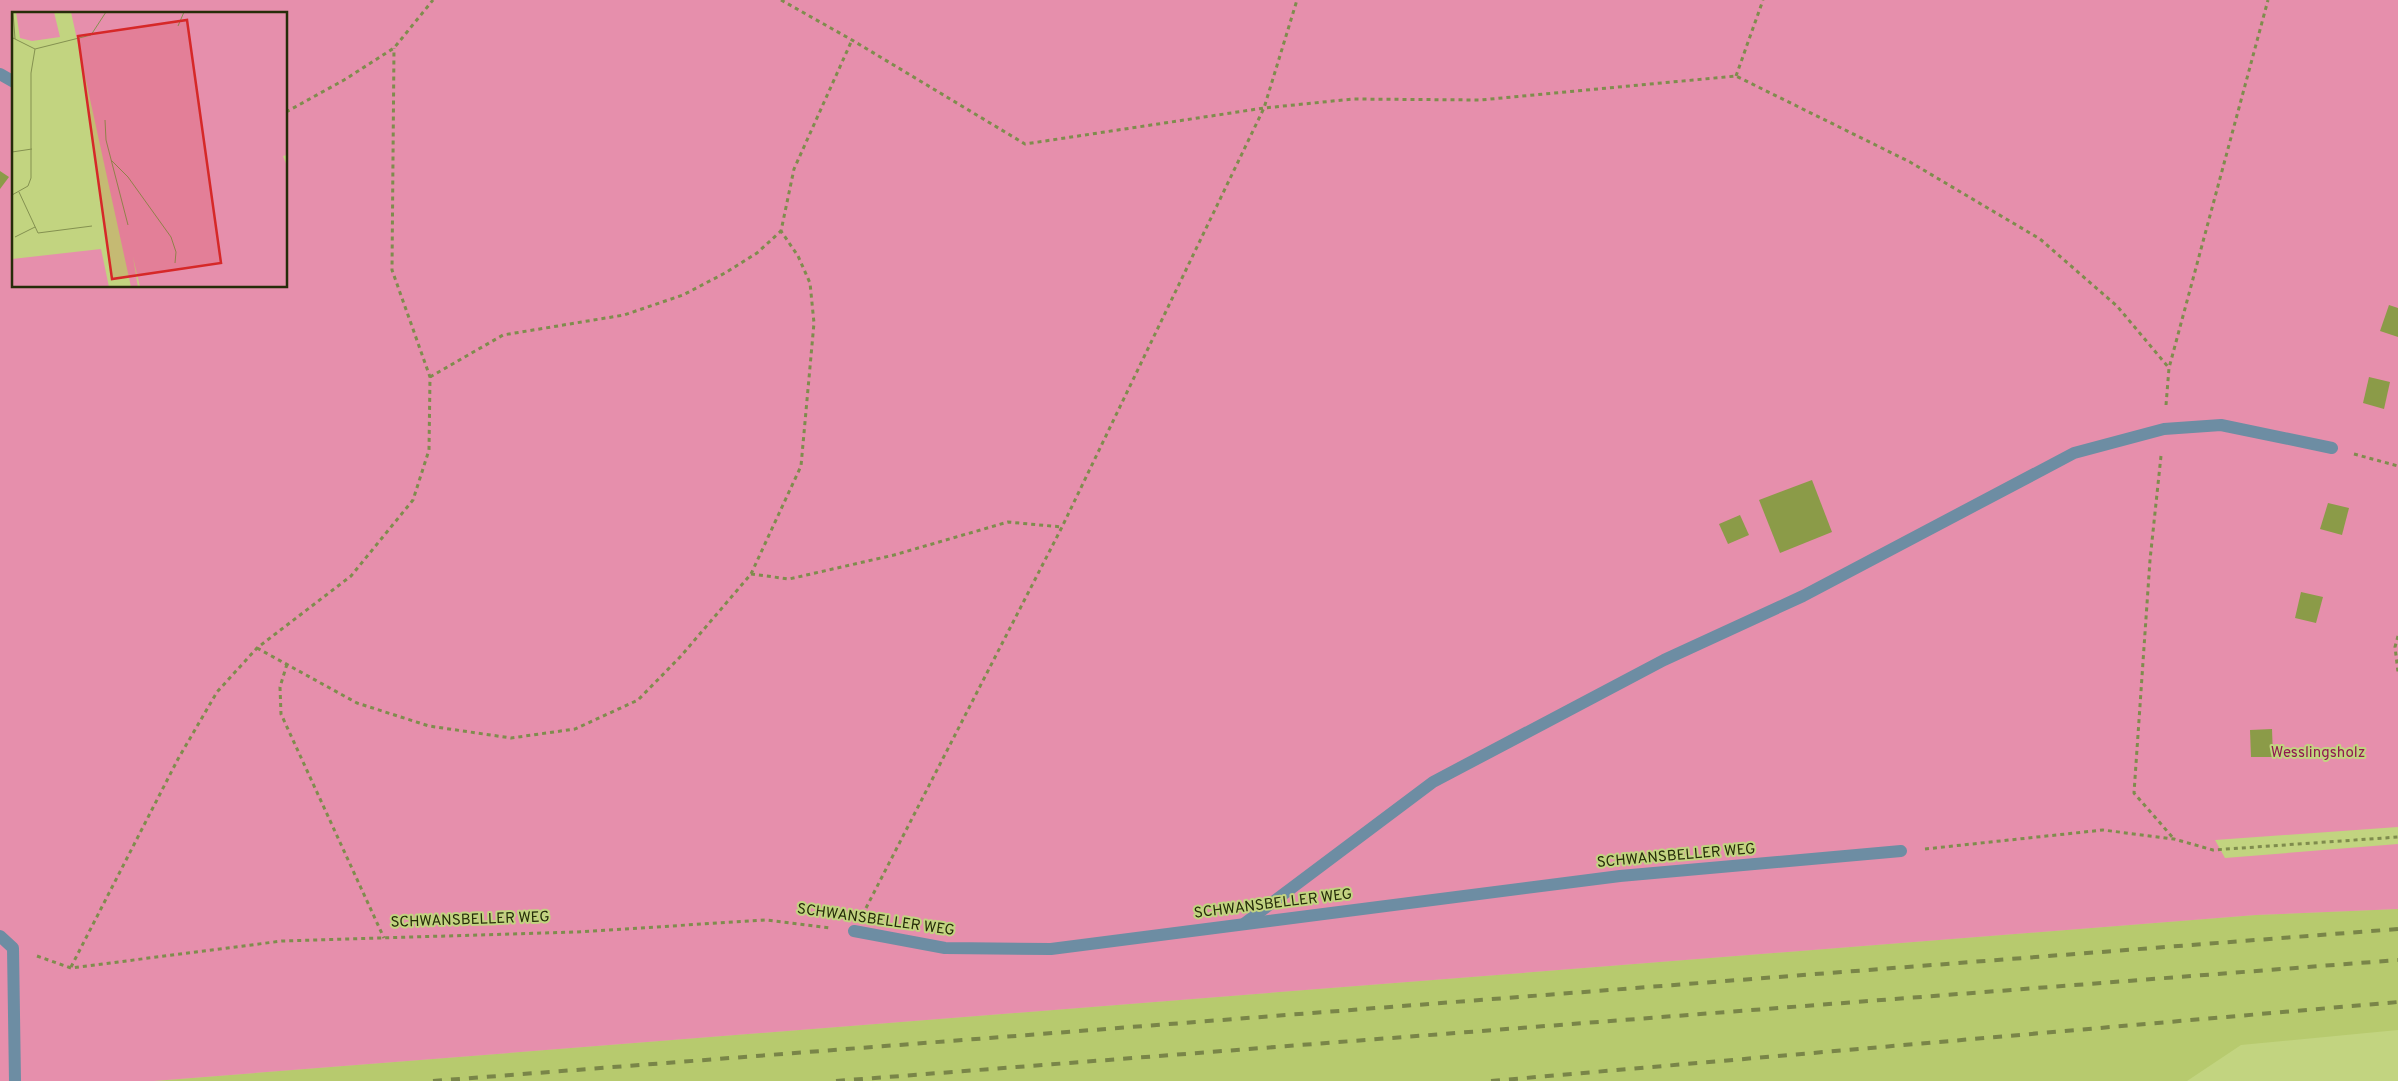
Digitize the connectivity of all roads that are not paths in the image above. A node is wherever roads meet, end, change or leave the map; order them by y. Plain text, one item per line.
1 (0, 74) edge
2 (12, 81) edge
3 (2332, 448) road end
4 (1901, 851) road end
5 (1245, 923) junction
6 (854, 931) road end
7 (0, 936) edge
8 (15, 1081) edge

1 - 2 street
3 - 5 street
4 - 5 street, SCHWANSBELLER WEG
5 - 6 street, SCHWANSBELLER WEG
7 - 8 street

